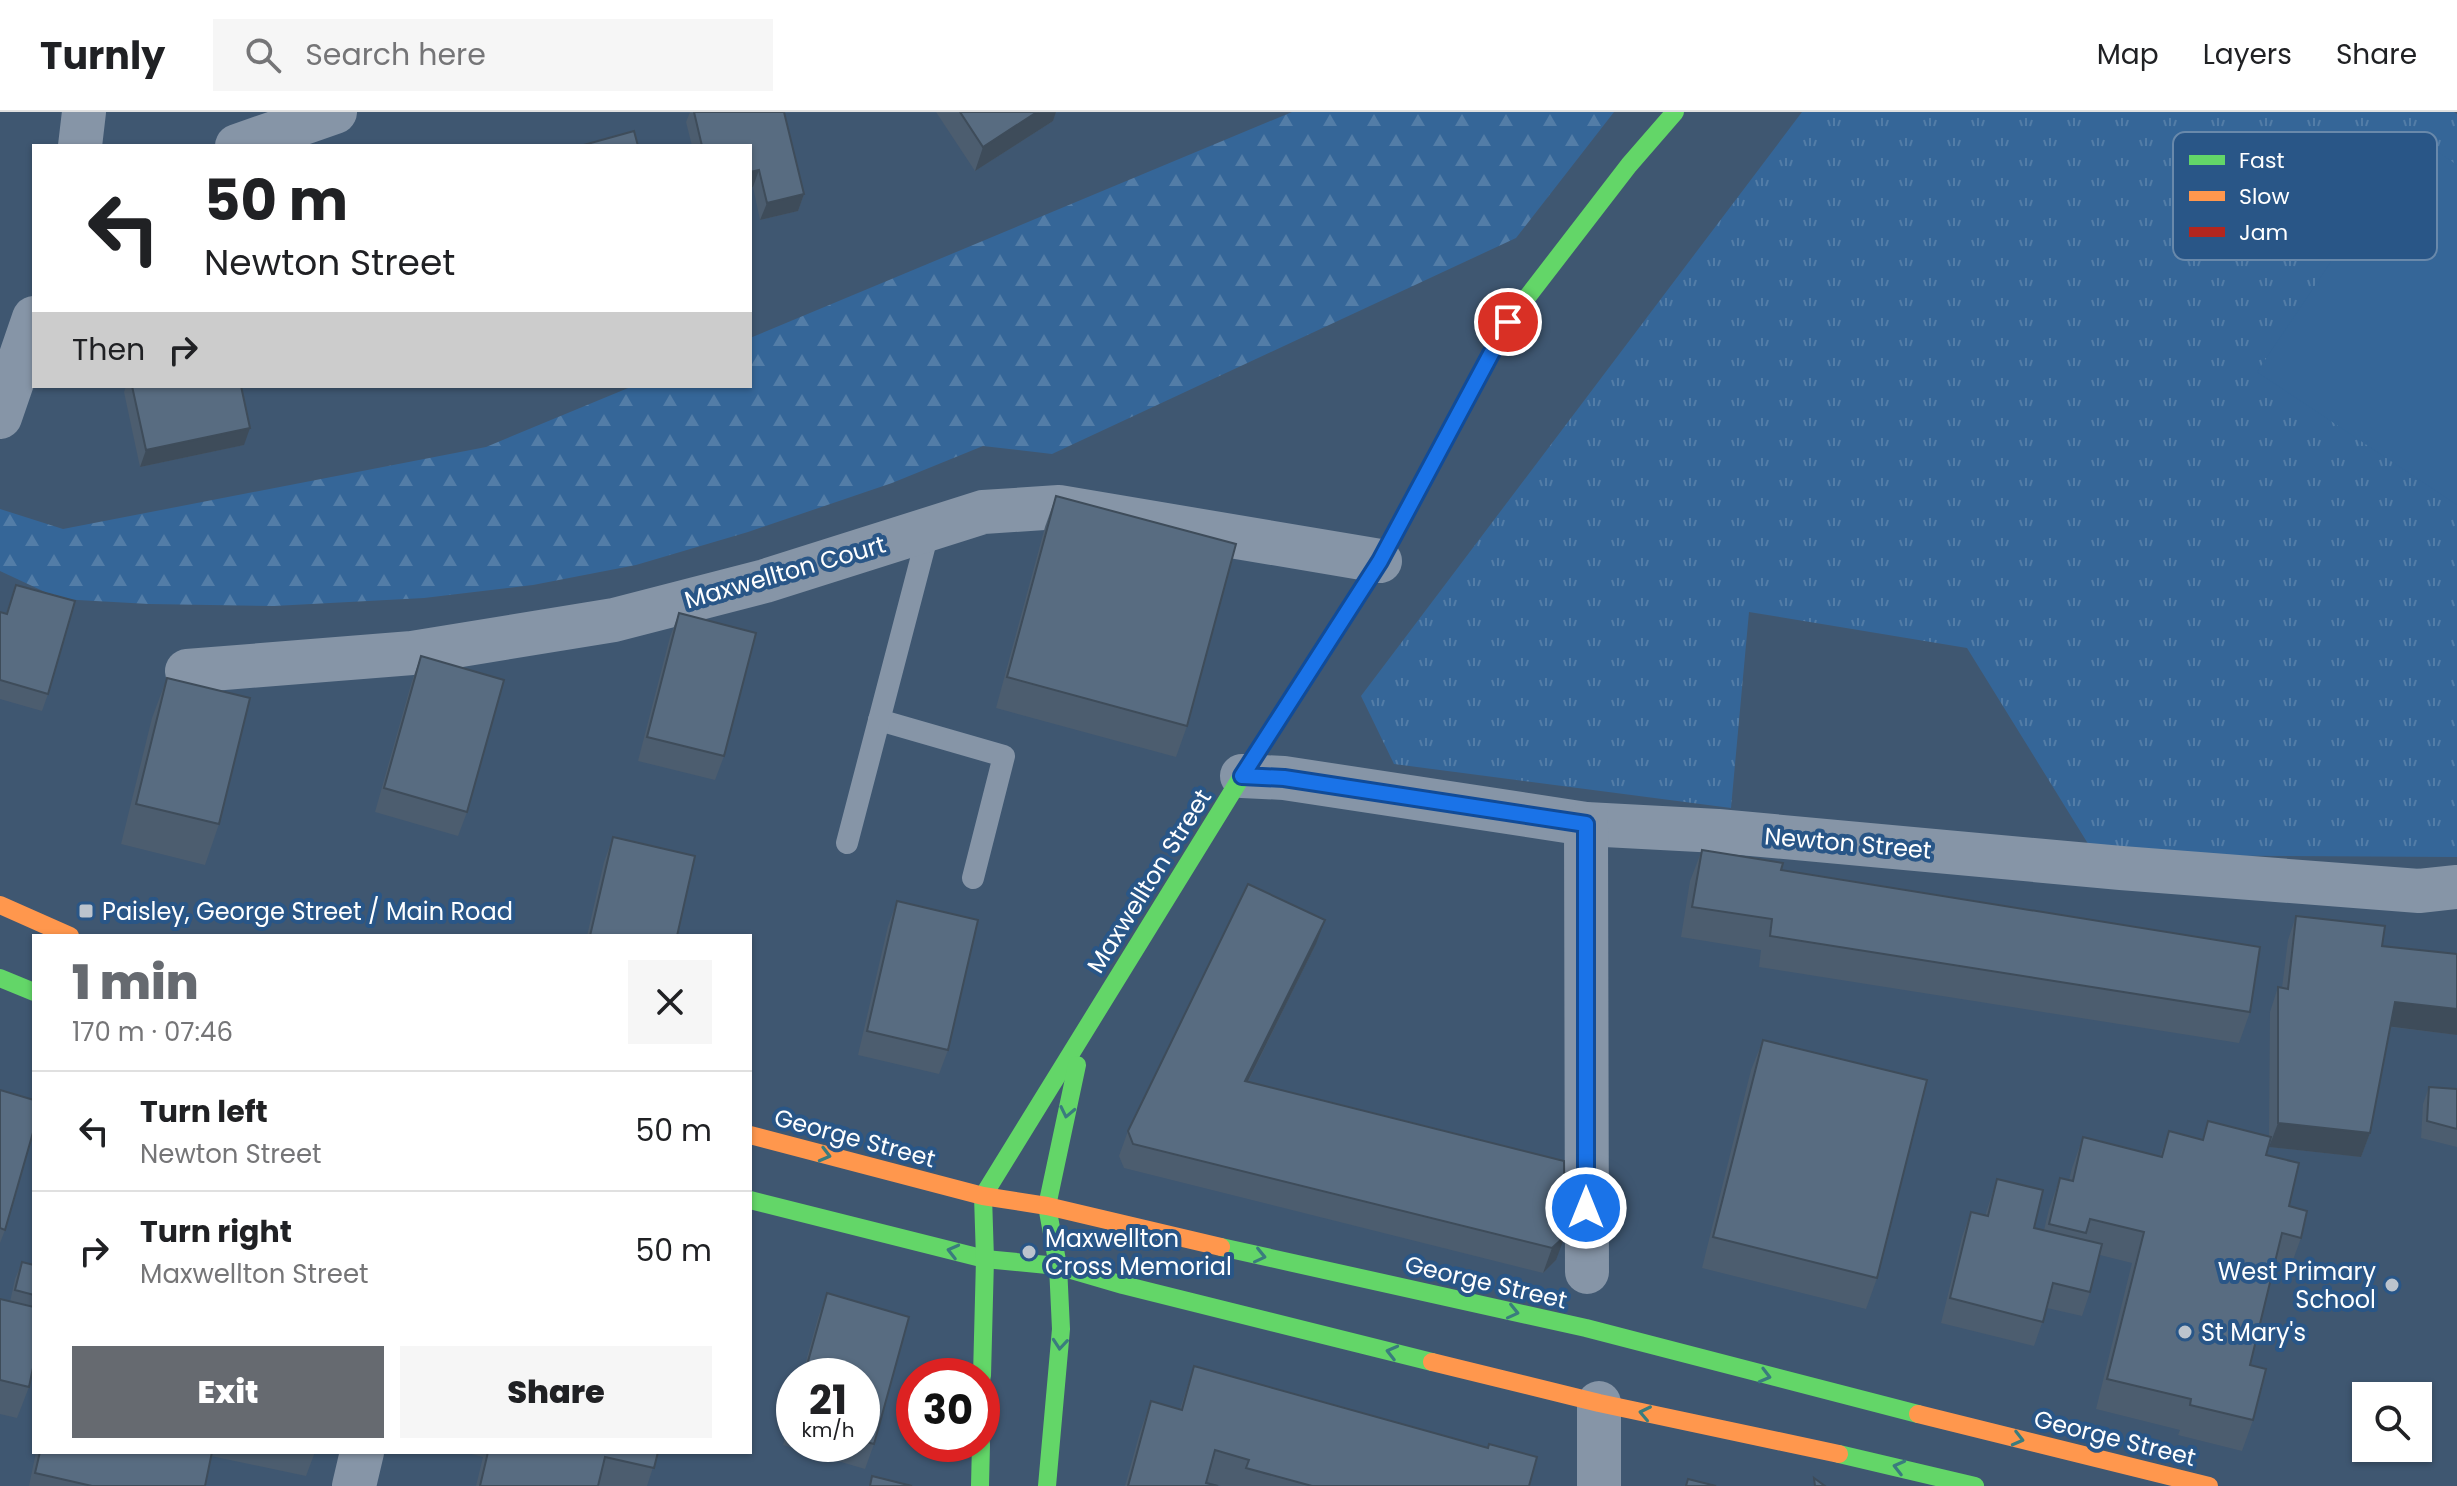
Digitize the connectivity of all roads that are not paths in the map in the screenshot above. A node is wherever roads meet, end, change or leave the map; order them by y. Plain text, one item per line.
1 (84, 112) edge
2 (335, 112) edge
3 (1675, 112) edge
4 (80, 144) edge
5 (243, 144) edge
6 (32, 324) edge
7 (0, 416) edge
8 (929, 529) junction
9 (1380, 561) junction
10 (187, 671) dead end
11 (879, 720) junction
12 (1242, 776) junction
13 (1586, 824) junction
14 (847, 843) dead end
15 (973, 878) dead end
16 (2457, 887) edge
17 (0, 905) edge
18 (65, 934) edge
19 (0, 978) edge
20 (32, 991) edge
21 (1083, 1035) junction
22 (752, 1136) edge
23 (983, 1196) junction
24 (752, 1201) edge
25 (1047, 1206) junction
26 (985, 1259) junction
27 (1058, 1266) junction
28 (1587, 1272) dead end
29 (982, 1358) edge
30 (1599, 1403) junction
31 (362, 1454) edge
32 (981, 1462) edge
33 (354, 1486) edge
34 (980, 1486) edge
35 (1047, 1486) edge
36 (1599, 1486) edge
37 (1975, 1486) edge
38 (2209, 1486) edge

1 - 4 street
2 - 5 street
3 - 9 main road, Maxwellton Street
6 - 7 street
8 - 9 street, Maxwellton Court
8 - 10 street, Maxwellton Court
8 - 11 lane
9 - 12 main road, Maxwellton Street
11 - 14 lane
11 - 15 lane
12 - 13 street, Newton Street
12 - 21 main road, Maxwellton Street
13 - 16 street, Newton Street
13 - 28 street
17 - 18 main road
19 - 20 main road
21 - 23 main road, Maxwellton Street
21 -> 25 main road, Maxwellton Street
22 -> 23 main road, George Street
23 - 25 main road, George Street
23 - 26 main road
26 -> 24 main road
25 - 27 main road, Maxwellton Street
25 -> 38 main road, George Street
26 - 27 main road
26 - 29 main road
30 -> 27 main road
27 -> 35 main road, Maxwellton Street
30 - 36 street
37 -> 30 main road
31 - 33 street
32 - 34 main road

